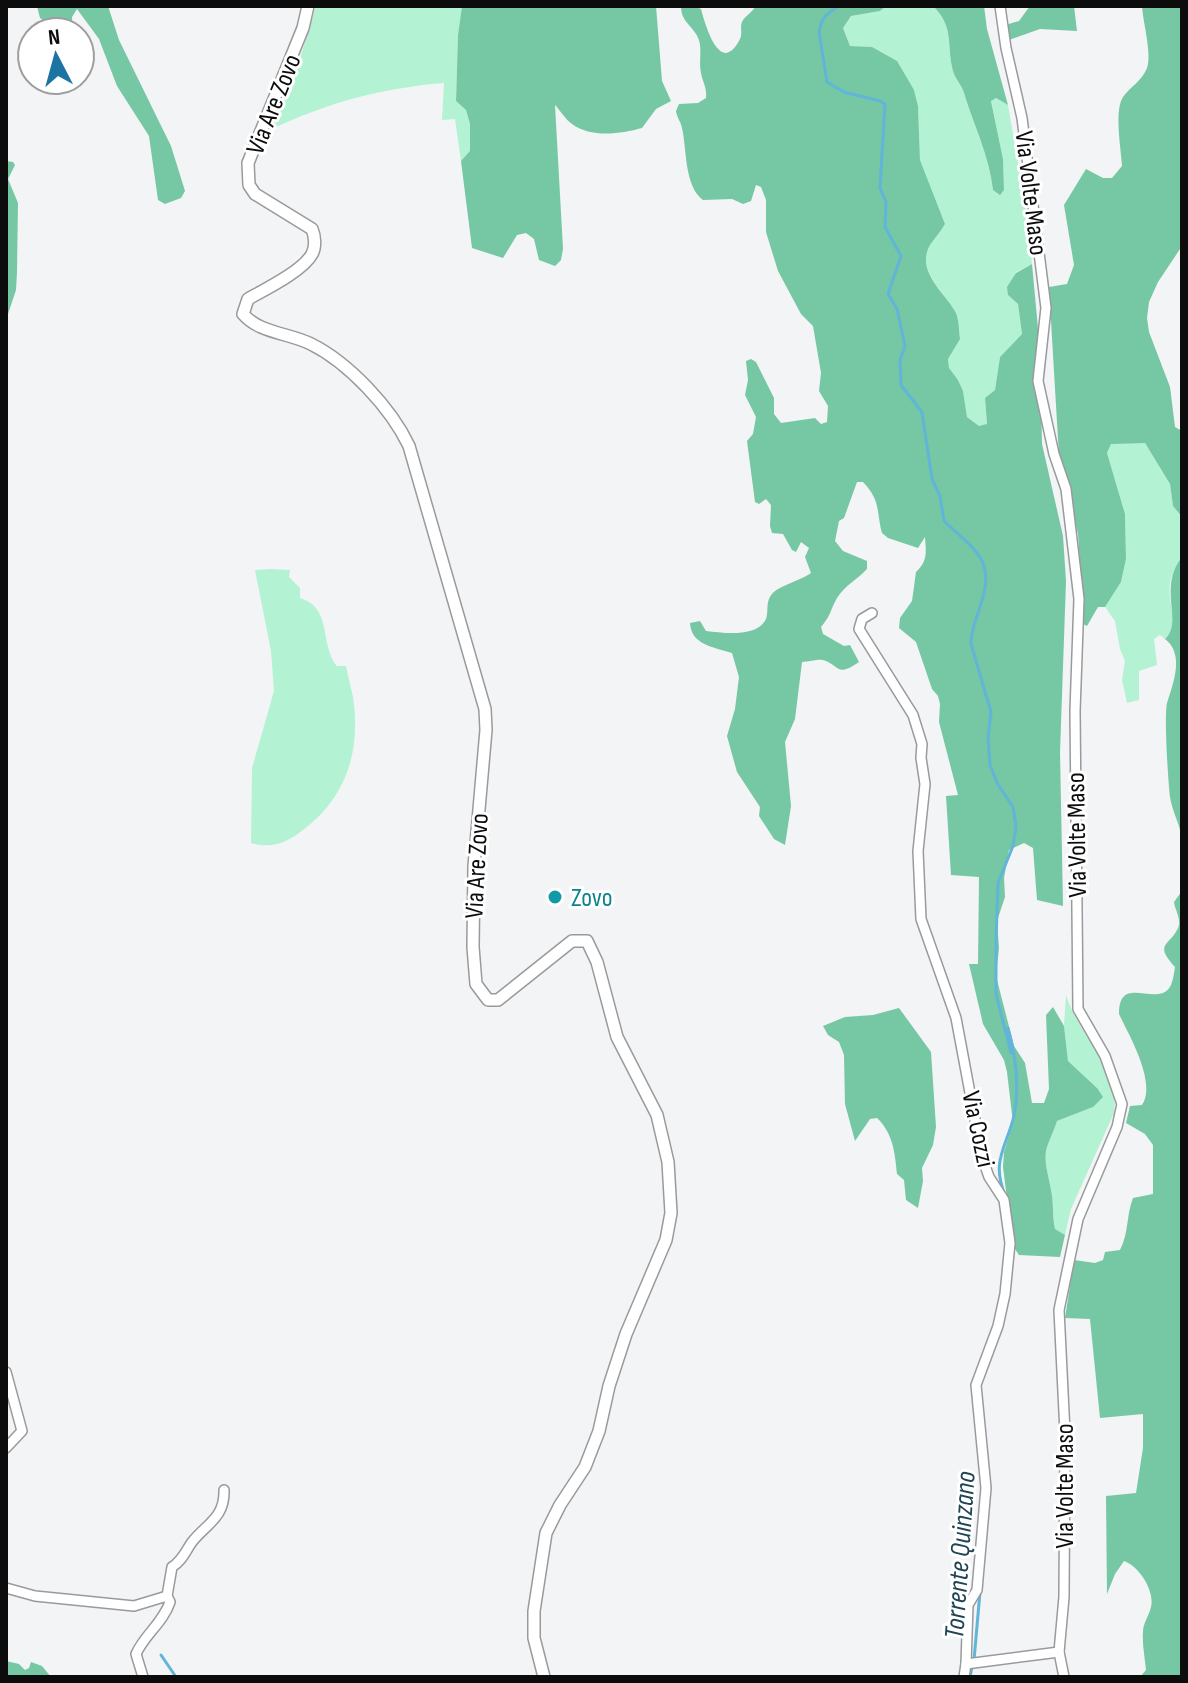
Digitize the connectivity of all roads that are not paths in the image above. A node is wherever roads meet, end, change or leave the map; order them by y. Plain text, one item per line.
1 (308, 6) edge
2 (1000, 6) edge
3 (872, 613) dead end
4 (6, 1372) edge
5 (6, 1448) edge
6 (224, 1490) dead end
7 (6, 1588) edge
8 (167, 1596) junction
9 (1059, 1652) junction
10 (966, 1664) junction
11 (143, 1677) edge
12 (544, 1677) edge
13 (964, 1677) edge
14 (1064, 1677) edge

1 - 12 street, Via Are Zovo
2 - 9 street, Via Volte Maso
3 - 10 street, Via Cozzi
4 - 5 street
6 - 8 street
7 - 8 street
8 - 11 street
9 - 10 street
9 - 14 street
10 - 13 street, Via Cozzi

